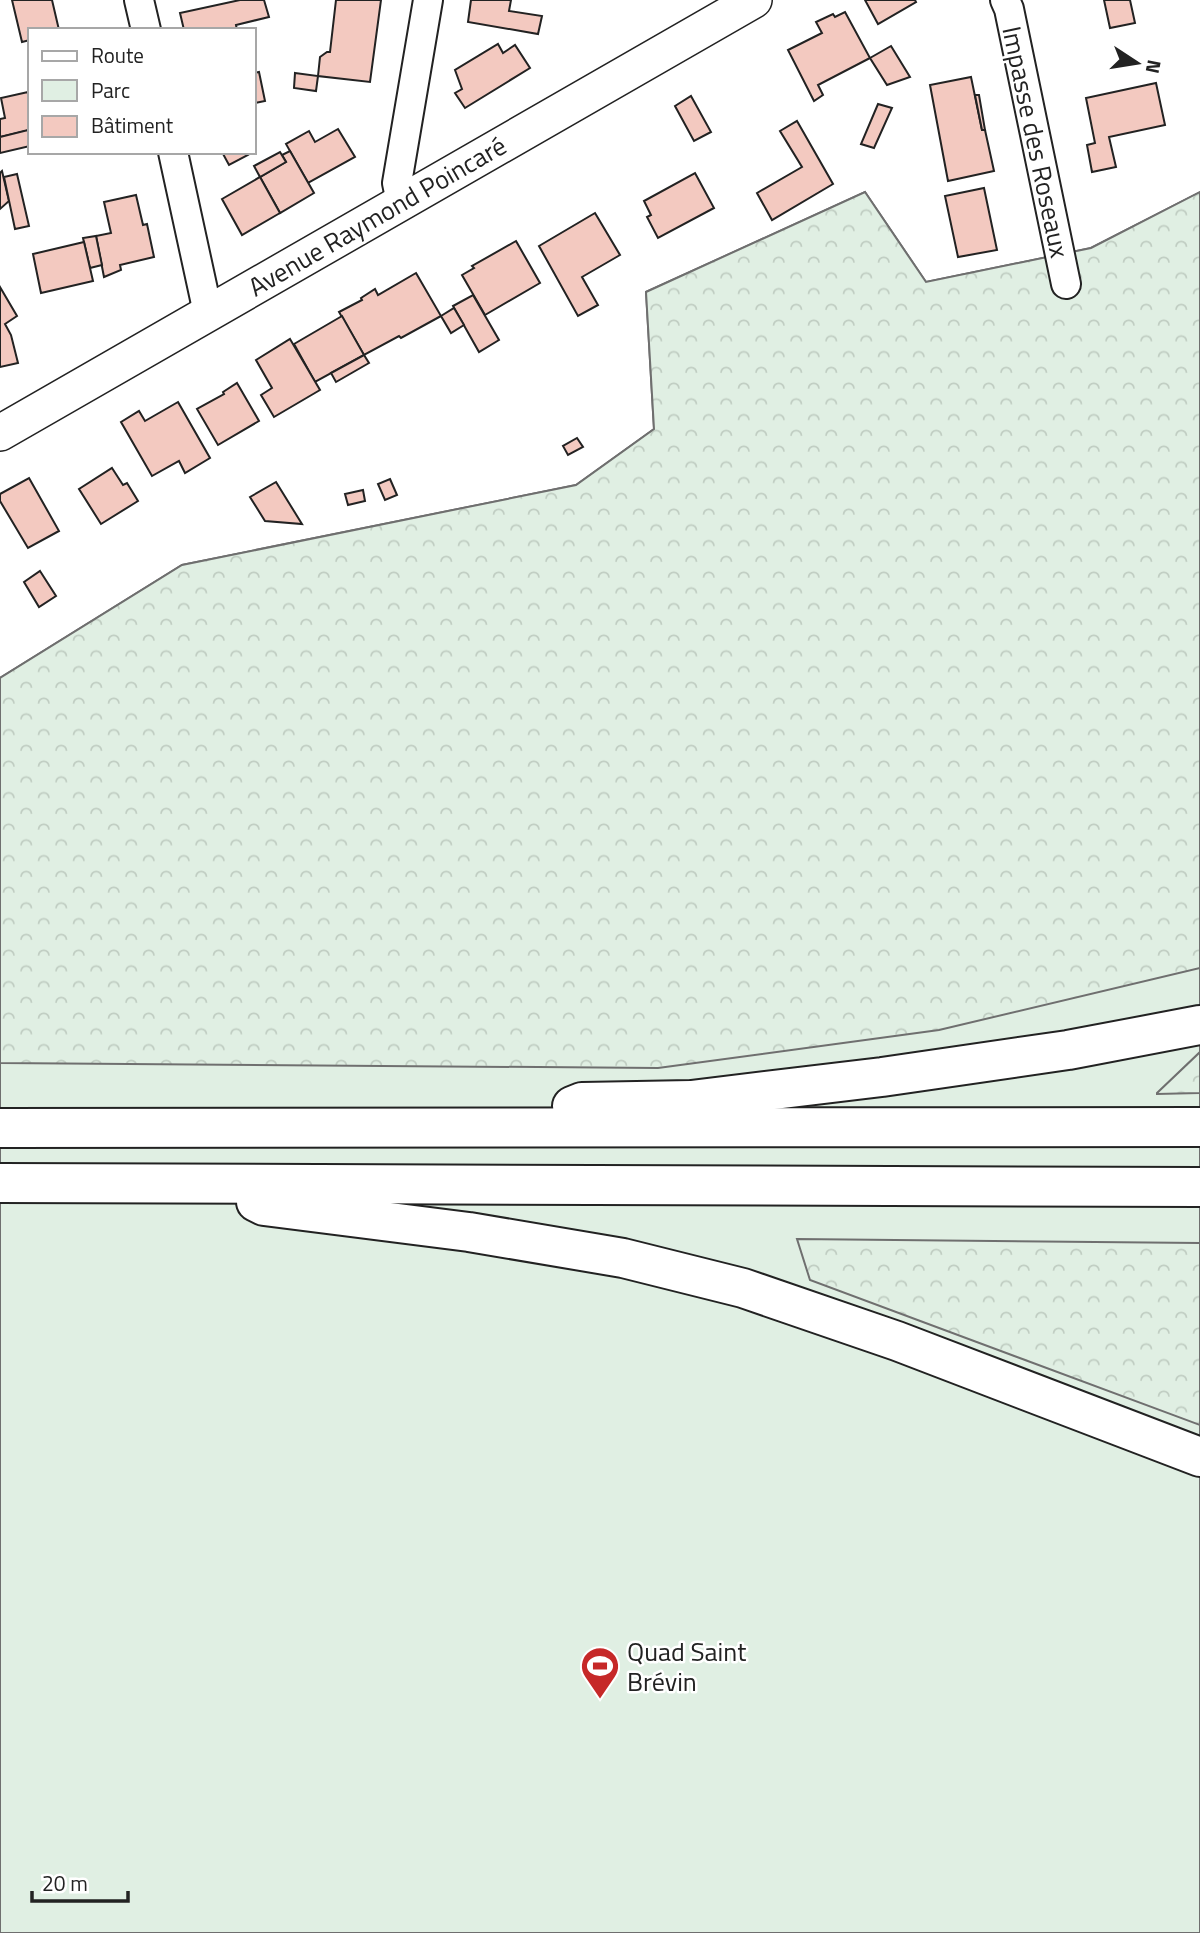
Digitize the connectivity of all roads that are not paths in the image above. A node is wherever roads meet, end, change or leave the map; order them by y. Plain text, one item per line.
1 (139, 0) edge
2 (428, 0) edge
3 (754, 0) edge
4 (1004, 0) edge
5 (146, 28) edge
6 (173, 154) edge
7 (401, 202) junction
8 (1066, 284) dead end
9 (208, 313) junction
10 (0, 433) edge
11 (1200, 1025) edge
12 (1200, 1127) edge
13 (0, 1128) edge
14 (526, 1128) junction
15 (0, 1183) edge
16 (223, 1184) junction
17 (1200, 1187) edge
18 (1200, 1457) edge

1 - 5 street
2 - 7 street
3 - 7 street, Avenue Raymond Poincaré
4 - 8 street, Impasse des Roseaux
6 - 9 street
7 - 9 street, Avenue Raymond Poincaré
9 - 10 street, Avenue Raymond Poincaré
11 - 14 highway
12 - 14 highway
13 - 14 highway
15 - 16 highway
16 - 17 highway
16 - 18 highway

